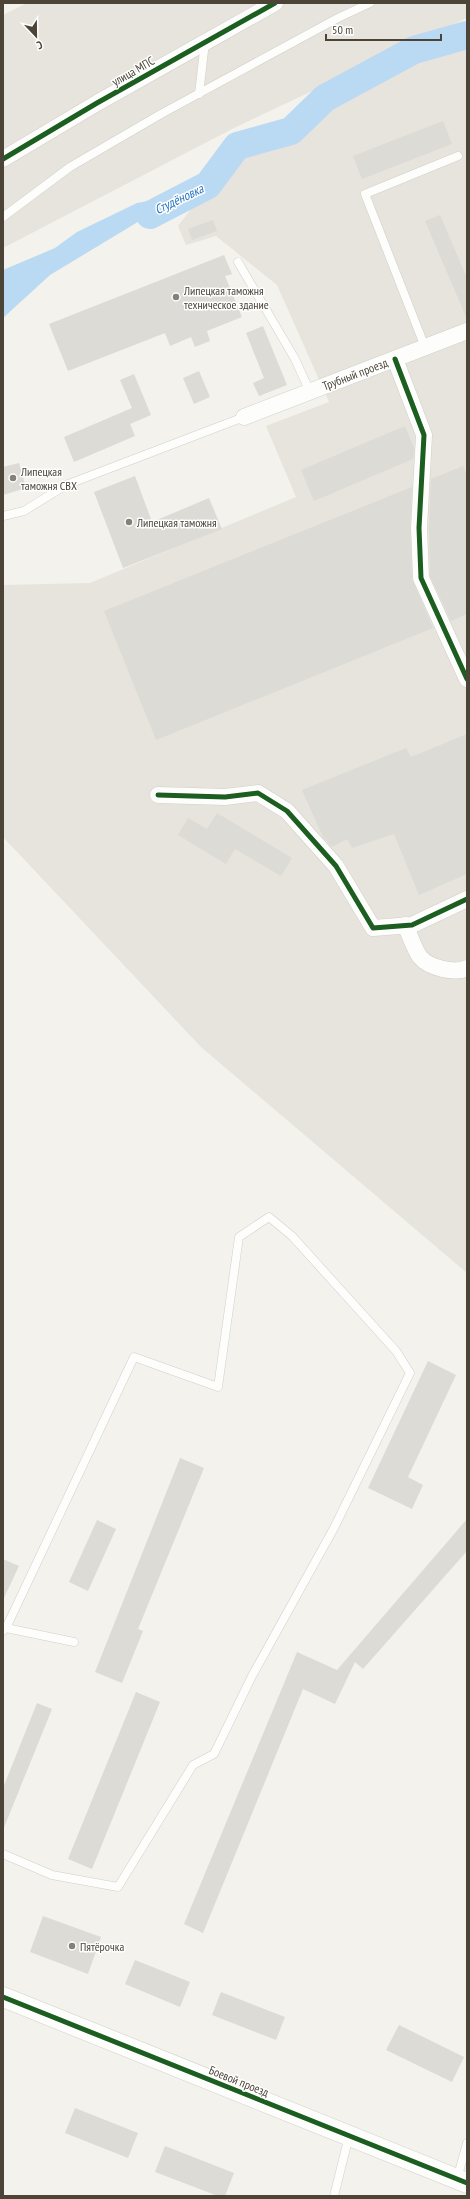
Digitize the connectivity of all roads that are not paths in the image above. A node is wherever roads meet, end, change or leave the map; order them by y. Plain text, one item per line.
1 (275, 3) edge
2 (370, 3) edge
3 (205, 41) junction
4 (199, 94) junction
5 (458, 156) dead end
6 (3, 159) edge
7 (3, 217) edge
8 (238, 262) dead end
9 (467, 331) edge
10 (425, 347) junction
11 (395, 359) junction
12 (310, 392) junction
13 (244, 417) joint
14 (3, 516) edge
15 (465, 675) edge
16 (158, 795) dead end
17 (467, 899) edge
18 (405, 925) junction
19 (467, 968) edge
20 (4, 1630) edge
21 (74, 1642) dead end
22 (3, 1854) edge
23 (3, 1997) edge
24 (349, 2136) junction
25 (467, 2143) edge
26 (462, 2181) edge
27 (334, 2196) edge

1 - 3 street, улица МПС
2 - 4 lane
3 - 4 lane
3 - 6 street, улица МПС
4 - 7 lane
5 - 10 lane
8 - 12 lane
9 - 10 street, Трубный проезд
10 - 11 street, Трубный проезд
11 - 12 street, Трубный проезд
11 - 15 street
12 - 13 street, Трубный проезд
13 - 14 lane
16 - 18 street
17 - 18 street
18 - 19 street
20 - 21 lane
20 - 22 lane
23 - 24 street, Боевой проезд
24 - 26 street, Боевой проезд
24 - 27 lane
25 - 26 lane

